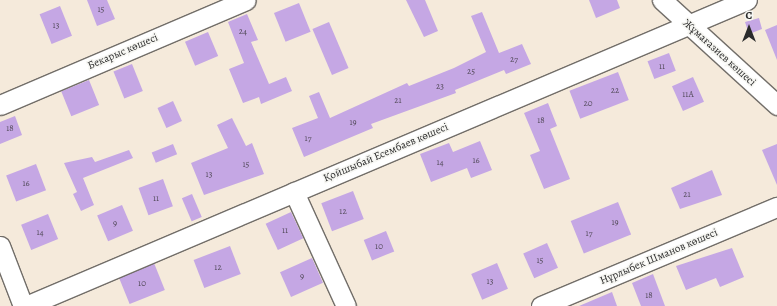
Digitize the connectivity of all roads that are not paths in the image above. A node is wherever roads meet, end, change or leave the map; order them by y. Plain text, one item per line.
1 (246, 0) edge
2 (662, 0) edge
3 (747, 0) edge
4 (688, 24) junction
5 (0, 105) edge
6 (777, 105) edge
7 (294, 192) junction
8 (777, 207) edge
9 (0, 246) edge
10 (24, 306) edge
11 (346, 306) edge
12 (541, 306) edge

1 - 5 street, Бекарыс көшесі
2 - 4 street, Жұмағазиев көшесі
3 - 4 street, Қойшыбай Есембаев көшесі
4 - 6 street, Жұмағазиев көшесі
4 - 7 street, Қойшыбай Есембаев көшесі
7 - 10 street, Қойшыбай Есембаев көшесі
7 - 11 street
8 - 12 street, Нұрлыбек Шманов көшесі
9 - 10 street

